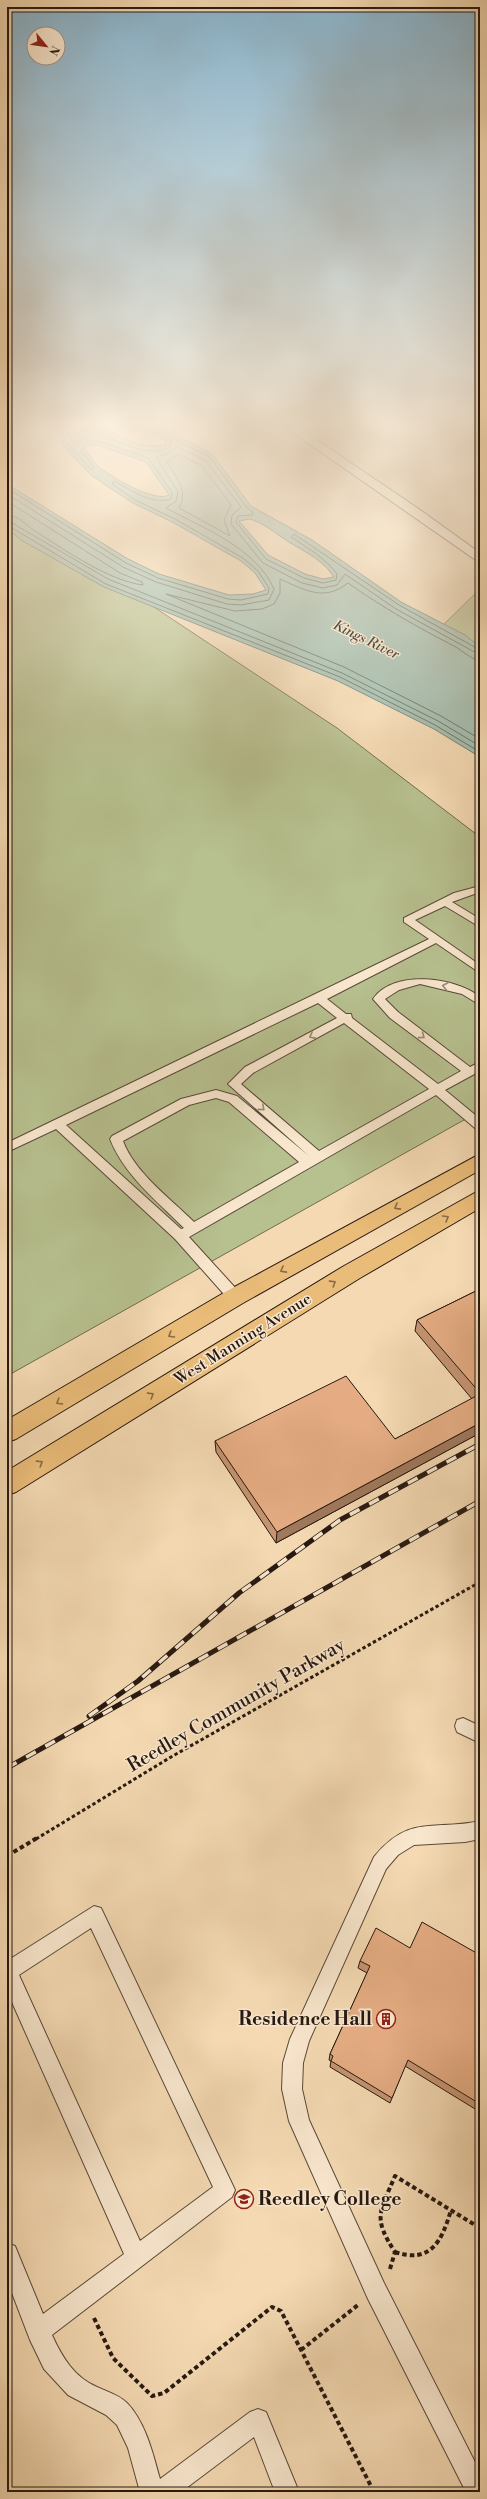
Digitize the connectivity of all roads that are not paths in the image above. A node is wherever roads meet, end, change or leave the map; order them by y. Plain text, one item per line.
1 (450, 537) edge
2 (480, 559) edge
3 (480, 889) edge
4 (446, 902) junction
5 (480, 924) edge
6 (437, 939) junction
7 (480, 970) edge
8 (319, 998) junction
9 (480, 1002) edge
10 (347, 1017) junction
11 (480, 1066) edge
12 (468, 1072) junction
13 (437, 1090) junction
14 (58, 1124) junction
15 (480, 1126) edge
16 (7, 1148) edge
17 (313, 1160) junction
18 (480, 1161) edge
19 (480, 1198) edge
20 (193, 1229) junction
21 (180, 1236) junction
22 (235, 1297) junction
23 (7, 1432) edge
24 (7, 1484) edge
25 (464, 1726) dead end
26 (480, 1735) edge
27 (480, 1830) edge
28 (7, 1972) edge
29 (7, 2254) edge
30 (136, 2257) junction
31 (38, 2332) junction
32 (152, 2492) edge
33 (162, 2492) edge
34 (287, 2492) edge
35 (478, 2492) edge

1 - 2 street
3 - 4 lane
4 - 5 lane
4 - 6 lane
6 - 7 lane
6 - 8 lane
8 - 10 lane
8 - 14 lane
9 -> 12 lane
10 - 13 lane
10 -> 17 lane
11 - 12 lane
12 - 13 lane
13 - 15 lane
13 - 17 lane
14 - 16 lane
14 - 21 lane
17 - 20 lane
17 - 20 lane
18 -> 22 main road
24 -> 19 main road, West Manning Avenue
20 - 21 lane
21 - 22 lane
22 -> 23 main road
25 - 26 lane
27 - 35 lane
28 - 30 lane
28 - 30 lane
29 - 31 lane
30 - 31 lane
31 - 32 lane
33 - 34 lane

